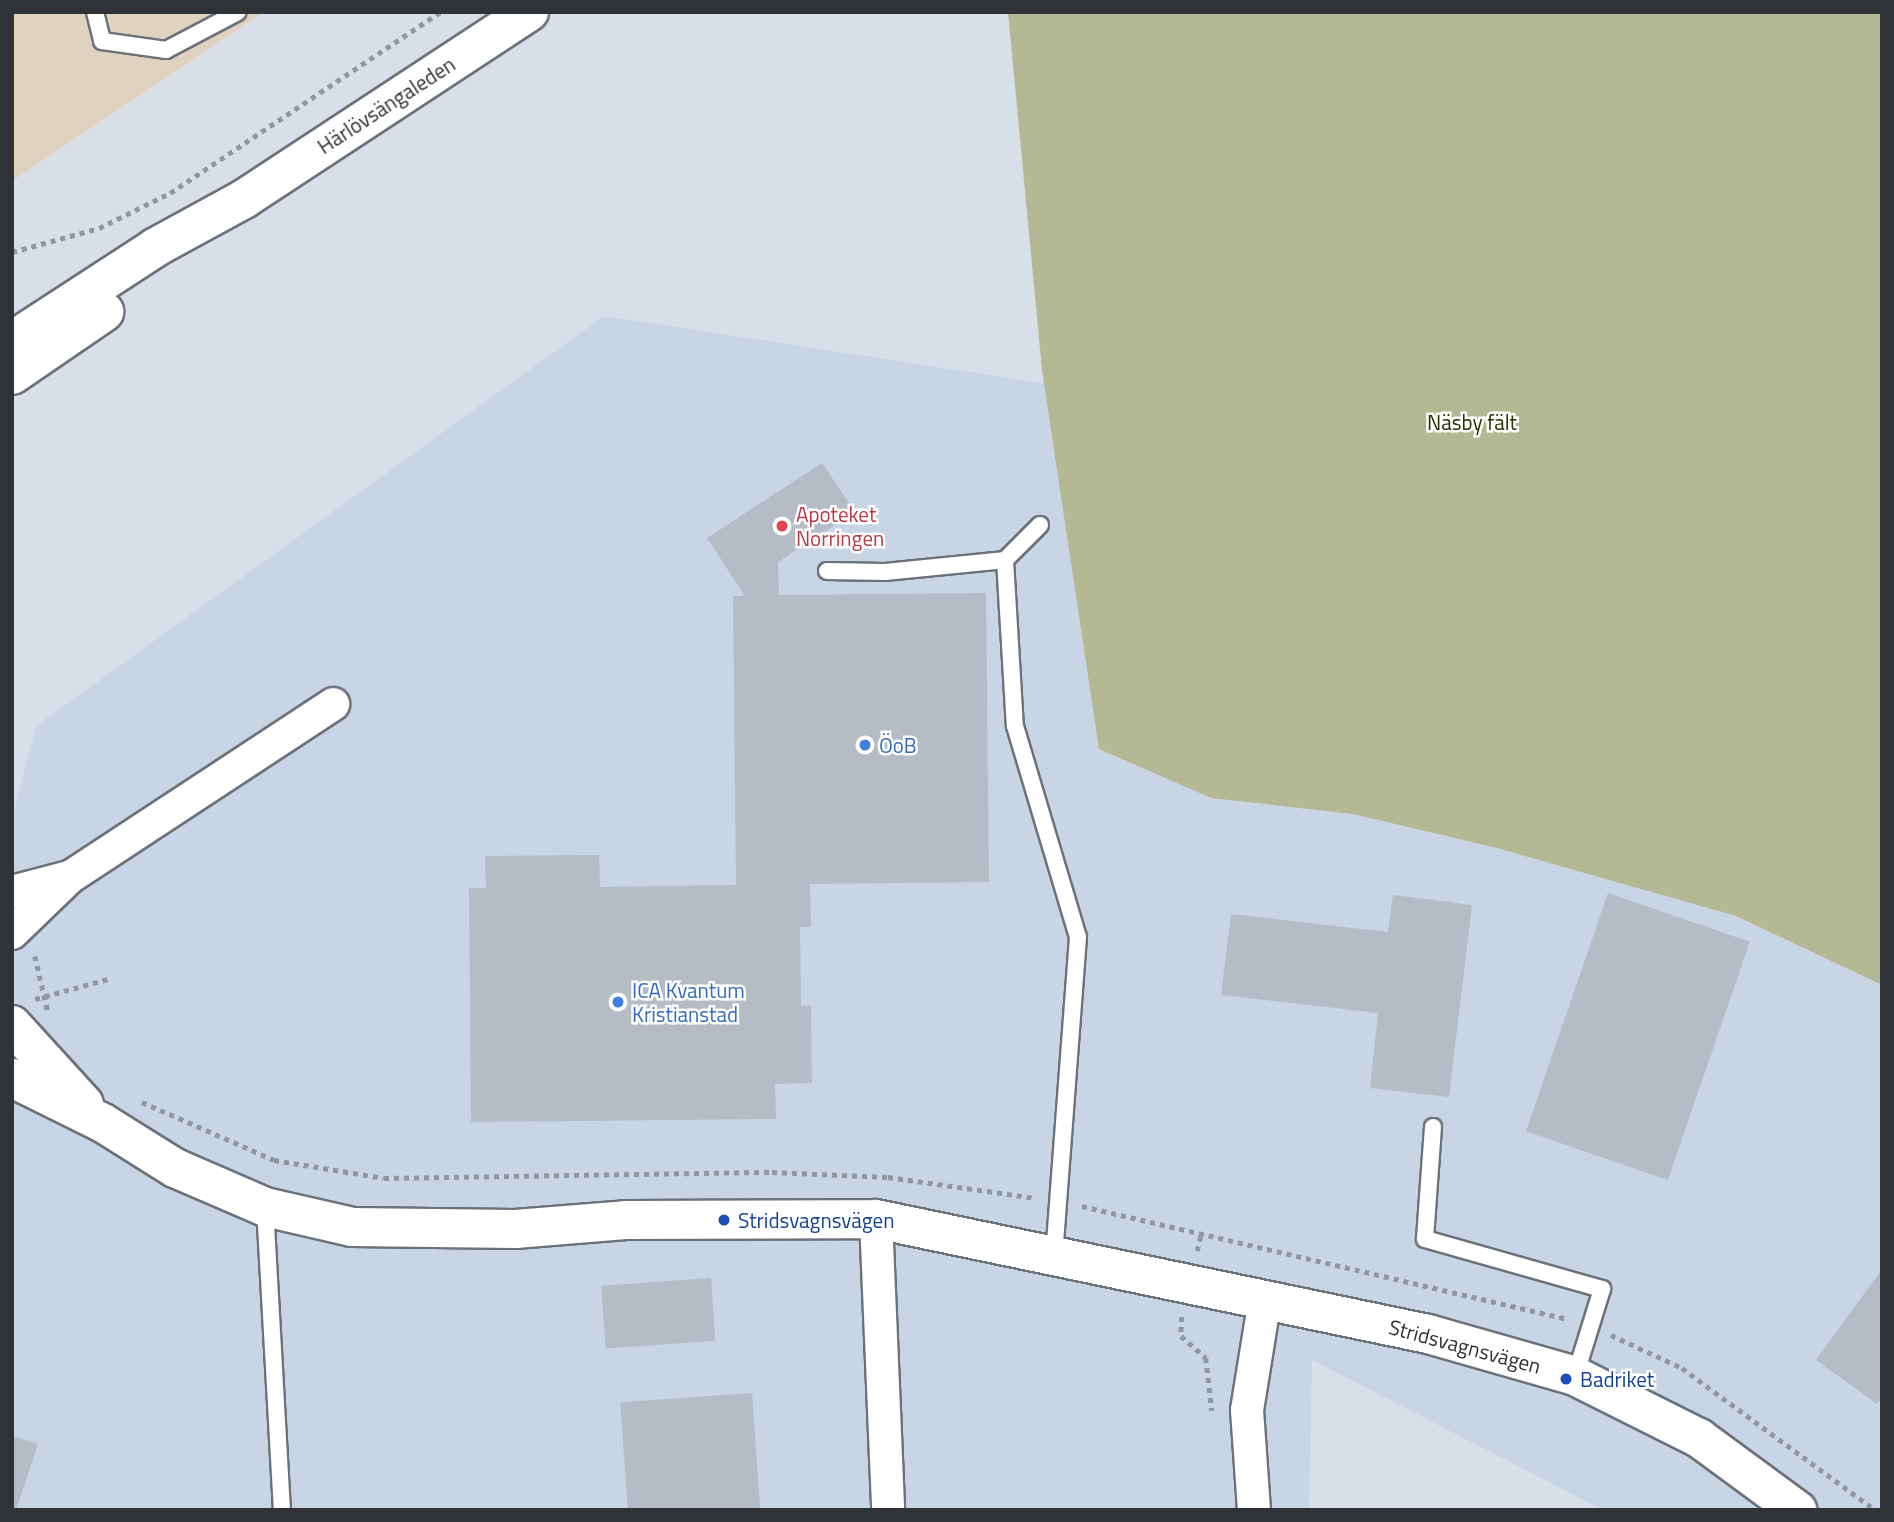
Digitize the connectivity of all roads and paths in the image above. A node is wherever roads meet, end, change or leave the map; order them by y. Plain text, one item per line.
1 (95, 12) edge
2 (238, 12) edge
3 (440, 12) edge
4 (529, 12) edge
5 (244, 199) junction
6 (12, 252) edge
7 (12, 341) edge
8 (12, 375) edge
9 (1040, 525) dead end
10 (1005, 560) junction
11 (827, 571) dead end
12 (333, 704) dead end
13 (70, 877) junction
14 (12, 892) edge
15 (12, 933) edge
16 (108, 979) dead end
17 (18, 1016) edge
18 (12, 1078) edge
19 (103, 1123) junction
20 (1433, 1127) dead end
21 (265, 1207) junction
22 (876, 1219) junction
23 (1201, 1234) dead end
24 (1054, 1254) junction
25 (1189, 1284) junction
26 (1265, 1298) junction
27 (1575, 1376) junction
28 (1213, 1419) dead end
29 (282, 1510) edge
30 (888, 1510) edge
31 (1254, 1510) edge
32 (1797, 1510) edge

1 - 2 lane
3 - 6 path
4 - 5 street, Härlövsängaleden
5 - 7 street, Härlövsängaleden
5 - 8 street, Härlövsängaleden
9 - 10 lane
10 - 11 lane
10 - 24 lane
12 - 13 street
13 - 14 street
13 - 15 street
16 - 17 path
17 - 19 street, Stridsvagnsvägen
18 - 19 street, Stridsvagnsvägen
19 - 21 street, Stridsvagnsvägen
20 - 27 lane
21 - 22 street, Stridsvagnsvägen
21 - 29 lane
22 - 24 street, Stridsvagnsvägen
22 - 30 street
23 - 25 path
24 - 25 street, Stridsvagnsvägen
25 - 26 street, Stridsvagnsvägen
25 - 28 path
26 - 27 street, Stridsvagnsvägen
26 - 31 street
27 - 32 street, Stridsvagnsvägen

